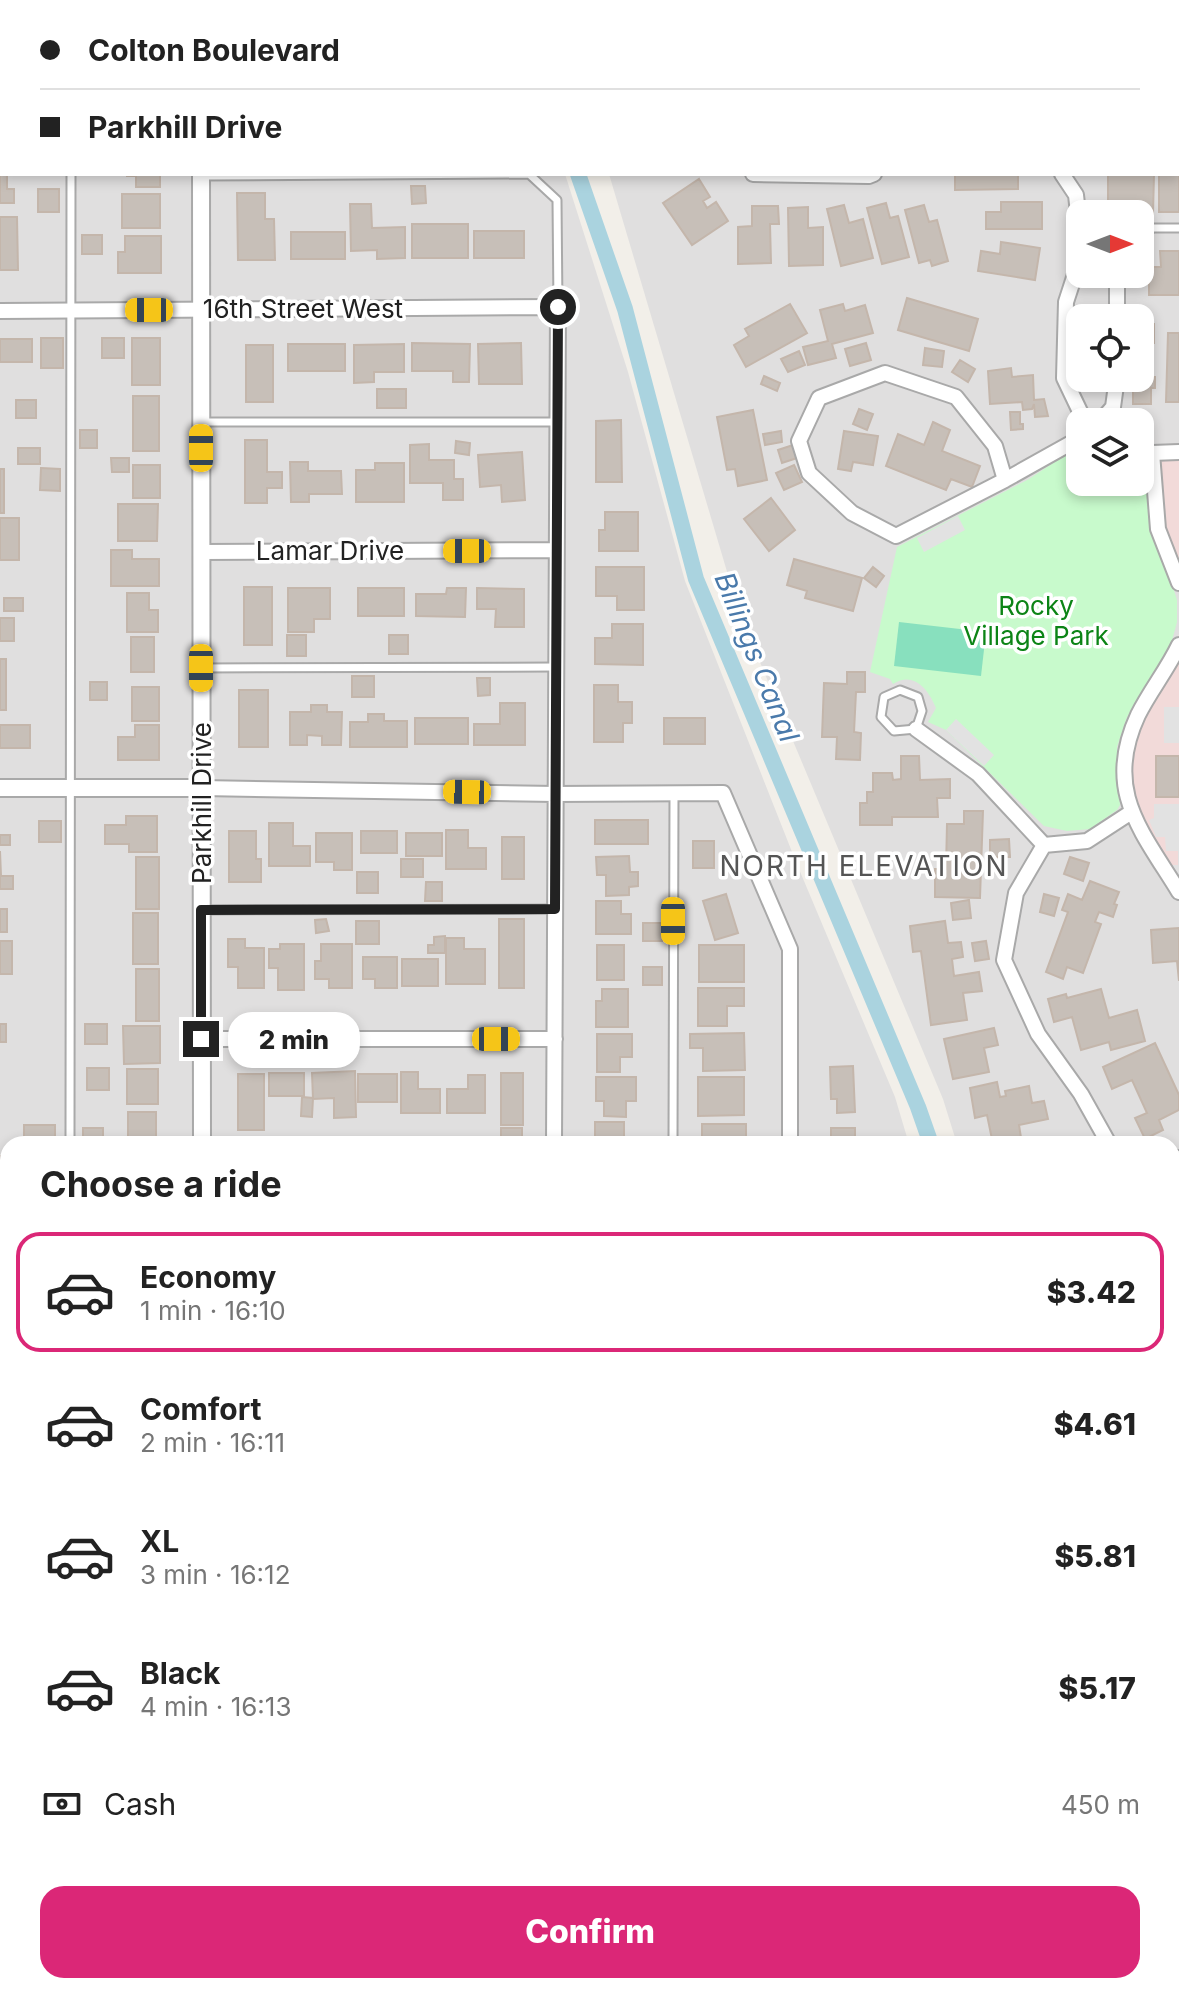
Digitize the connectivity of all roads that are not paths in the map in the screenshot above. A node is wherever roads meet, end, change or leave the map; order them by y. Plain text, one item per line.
1 (71, 176) edge
2 (201, 176) edge
3 (531, 176) edge
4 (1063, 176) edge
5 (1077, 200) edge
6 (1154, 228) edge
7 (1179, 228) edge
8 (1071, 288) edge
9 (558, 307) junction
10 (201, 310) junction
11 (0, 311) edge
12 (71, 311) junction
13 (1078, 408) edge
14 (201, 422) junction
15 (557, 422) junction
16 (1066, 446) edge
17 (1154, 451) edge
18 (1179, 452) edge
19 (1005, 480) junction
20 (1153, 496) edge
21 (555, 550) junction
22 (201, 552) junction
23 (1179, 583) edge
24 (1179, 645) edge
25 (555, 667) junction
26 (201, 668) junction
27 (916, 729) junction
28 (0, 788) edge
29 (202, 788) junction
30 (72, 789) junction
31 (674, 793) junction
32 (555, 794) junction
33 (1130, 813) junction
34 (1044, 845) junction
35 (1179, 892) edge
36 (555, 909) junction
37 (201, 910) junction
38 (201, 1039) junction
39 (555, 1039) junction
40 (70, 1136) edge
41 (202, 1136) edge
42 (554, 1136) edge
43 (673, 1136) edge
44 (790, 1136) edge
45 (1105, 1136) edge

1 - 12 lane
2 - 10 street, Parkhill Drive
3 - 9 lane
4 - 5 street
6 - 7 lane
8 - 13 street
9 - 10 street, 16th Street West
9 - 15 street
10 - 12 street, 16th Street West
10 - 14 street, Parkhill Drive
11 - 12 street, 16th Street West
12 - 30 lane
14 - 15 lane
14 - 22 street, Parkhill Drive
15 - 21 street
16 - 19 street
17 - 18 street
19 - 19 street
20 - 23 street
21 - 22 street, Lamar Drive
21 - 25 street
22 - 26 street, Parkhill Drive
24 - 33 street
25 - 26 lane
25 - 32 street
26 - 29 street, Parkhill Drive
27 - 27 lane
27 - 34 street
28 - 30 street
29 - 30 street
29 - 32 street
29 - 37 street, Parkhill Drive
30 - 40 lane
31 - 32 street
31 - 43 lane
31 - 44 street
32 - 36 street
33 - 34 street
33 - 35 street
34 - 45 street
36 - 37 lane
36 - 39 street
37 - 38 street, Parkhill Drive
38 - 39 street
38 - 41 street, Parkhill Drive
39 - 42 street

